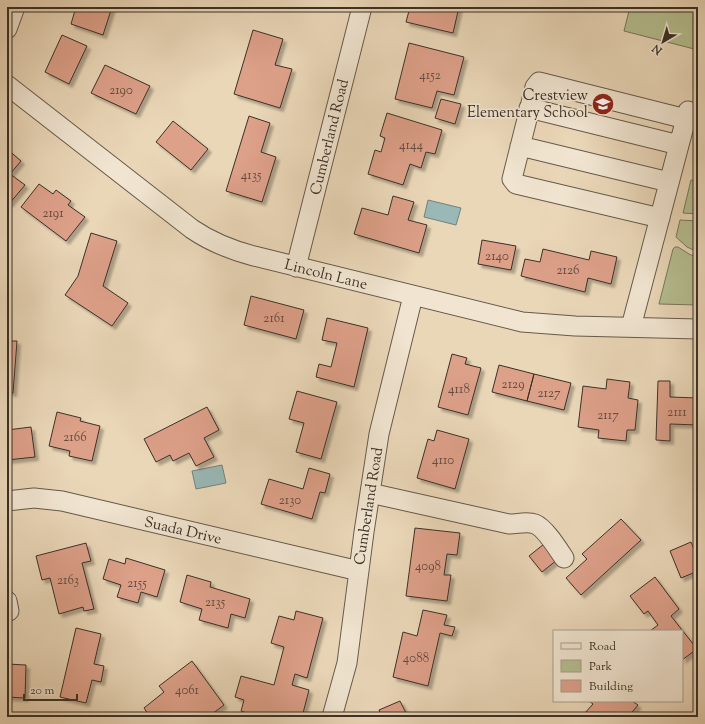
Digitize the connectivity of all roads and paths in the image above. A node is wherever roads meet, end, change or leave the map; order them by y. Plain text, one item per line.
1 (15, 7) edge
2 (362, 7) edge
3 (7, 29) edge
4 (7, 85) edge
5 (530, 108) junction
6 (679, 145) junction
7 (520, 146) junction
8 (669, 182) junction
9 (660, 218) junction
10 (296, 267) junction
11 (413, 296) junction
12 (631, 327) junction
13 (698, 329) edge
14 (370, 493) junction
15 (7, 501) edge
16 (564, 558) dead end
17 (359, 571) junction
18 (332, 717) edge

1 - 3 street
2 - 10 street, Cumberland Road
4 - 10 street, Lincoln Lane
5 - 6 street
5 - 6 street
5 - 7 street
6 - 8 street
7 - 8 street
7 - 9 street
8 - 9 street
9 - 12 street
10 - 11 street, Lincoln Lane
11 - 12 street, Lincoln Lane
11 - 14 street, Cumberland Road
12 - 13 street, Lincoln Lane
14 - 16 street
14 - 17 street, Cumberland Road
15 - 17 street, Suada Drive
17 - 18 street, Cumberland Road

